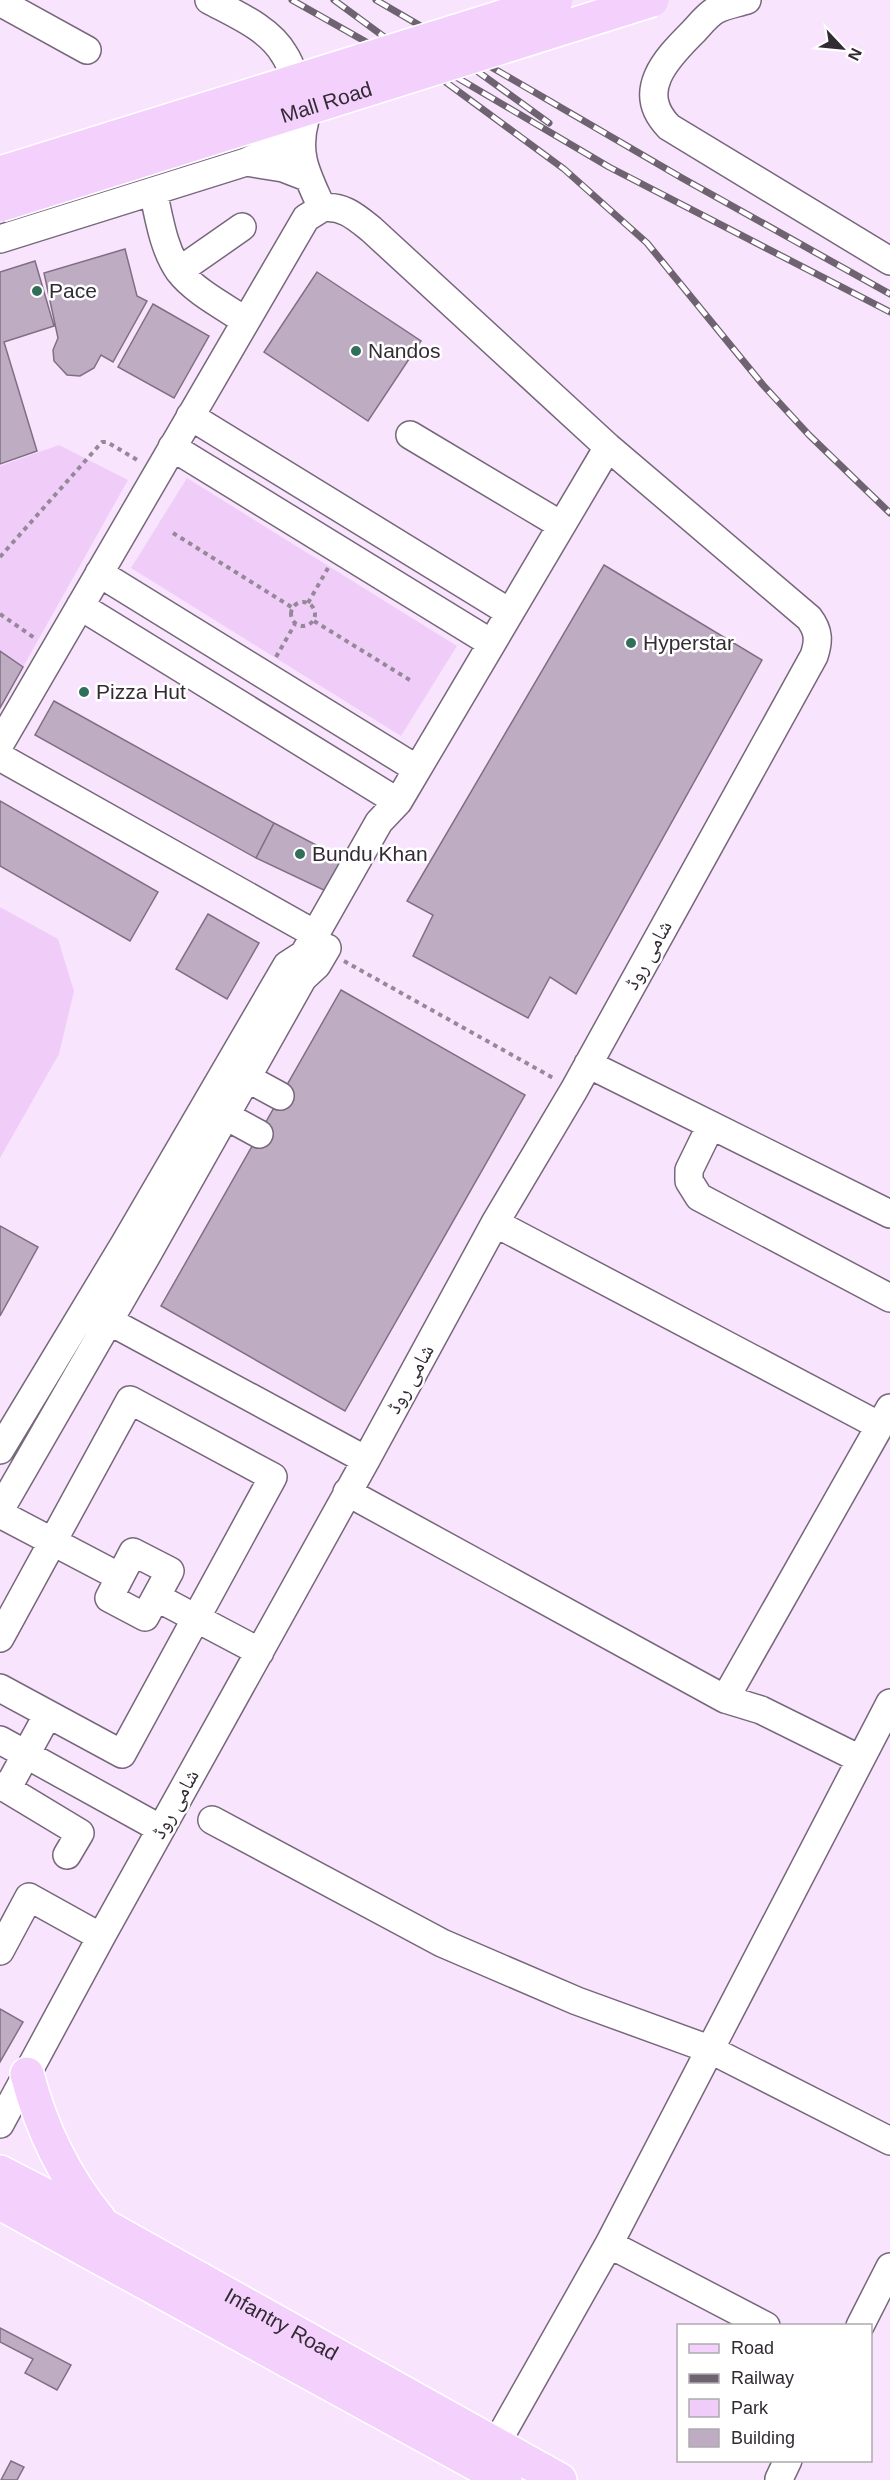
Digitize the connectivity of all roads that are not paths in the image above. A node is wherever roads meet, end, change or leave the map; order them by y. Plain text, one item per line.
1 (209, 0) edge
2 (556, 0) edge
3 (652, 0) edge
4 (747, 0) edge
5 (0, 2) edge
6 (713, 5) edge
7 (87, 50) dead end
8 (301, 131) junction
9 (246, 162) junction
10 (0, 173) edge
11 (309, 178) junction
12 (153, 191) junction
13 (0, 205) edge
14 (322, 208) junction
15 (242, 227) dead end
16 (0, 239) edge
17 (890, 261) edge
18 (179, 271) junction
19 (246, 321) junction
20 (190, 416) junction
21 (410, 435) dead end
22 (172, 447) junction
23 (608, 447) junction
24 (561, 525) junction
25 (99, 573) junction
26 (80, 606) junction
27 (509, 612) junction
28 (491, 642) junction
29 (0, 744) edge
30 (0, 757) edge
31 (417, 769) junction
32 (398, 802) junction
33 (320, 942) junction
34 (588, 1064) junction
35 (247, 1078) junction
36 (280, 1096) dead end
37 (226, 1116) junction
38 (711, 1125) junction
39 (259, 1134) dead end
40 (890, 1214) edge
41 (495, 1223) junction
42 (136, 1249) junction
43 (890, 1298) edge
44 (109, 1321) junction
45 (885, 1417) edge
46 (0, 1450) edge
47 (366, 1460) junction
48 (347, 1492) junction
49 (0, 1512) edge
50 (52, 1542) junction
51 (196, 1618) junction
52 (0, 1638) edge
53 (260, 1652) junction
54 (0, 1688) edge
55 (725, 1700) junction
56 (890, 1703) edge
57 (48, 1714) junction
58 (0, 1740) edge
59 (26, 1755) junction
60 (860, 1759) junction
61 (4, 1787) edge
62 (212, 1820) dead end
63 (161, 1829) junction
64 (67, 1855) dead end
65 (101, 1937) junction
66 (0, 1951) edge
67 (709, 2049) junction
68 (27, 2074) junction
69 (0, 2124) edge
70 (890, 2141) edge
71 (0, 2172) edge
72 (0, 2204) edge
73 (105, 2226) junction
74 (609, 2244) junction
75 (890, 2267) edge
76 (764, 2324) edge
77 (861, 2324) edge
78 (492, 2468) edge
79 (560, 2480) edge

1 - 8 street
2 - 10 main road, Mall Road, bridge
3 - 13 main road, Mall Road, bridge
4 - 6 street
5 - 7 street
6 - 17 street
8 - 9 street
8 - 11 street
9 - 11 street
9 - 12 street
11 - 14 street
12 - 16 street
12 - 18 street
14 - 19 street
14 - 23 street
15 - 18 street
18 - 19 street
19 - 20 street
20 - 22 street
20 - 27 street
21 - 24 street
22 - 25 street
22 - 28 street
23 - 24 street
23 - 34 street, شامی روڈ
24 - 27 street
25 - 26 street
25 - 31 street
26 - 29 street
26 - 32 street
27 - 28 street
28 - 31 street
30 - 33 street
31 - 32 street
32 - 33 street
33 - 35 street
33 - 42 street
34 - 38 street
34 - 41 street, شامی روڈ
35 - 36 street
35 - 37 street
37 - 39 street
37 - 42 street
38 - 40 street
38 - 43 street
41 - 45 street
41 - 47 street, شامی روڈ
42 - 44 street
42 - 46 street
44 - 47 street
44 - 49 street
45 - 55 street
47 - 48 street, شامی روڈ
48 - 53 street, شامی روڈ
48 - 55 street
49 - 50 street
50 - 51 street
50 - 51 street
50 - 52 street
51 - 53 street
51 - 57 street
53 - 63 street, شامی روڈ
54 - 57 street
55 - 60 street
56 - 60 street
57 - 59 street
58 - 59 street
59 - 61 street
59 - 63 street
60 - 67 street
61 - 64 street
62 - 67 street
63 - 65 street, شامی روڈ
65 - 66 street
65 - 68 street, شامی روڈ
67 - 70 street
67 - 74 street
68 - 69 street, شامی روڈ
68 - 73 main road
71 - 73 main road, Infantry Road
72 - 78 main road, Infantry Road
73 - 78 main road, Infantry Road
74 - 76 street
74 - 78 street
75 - 77 street
78 - 79 main road, Infantry Road

